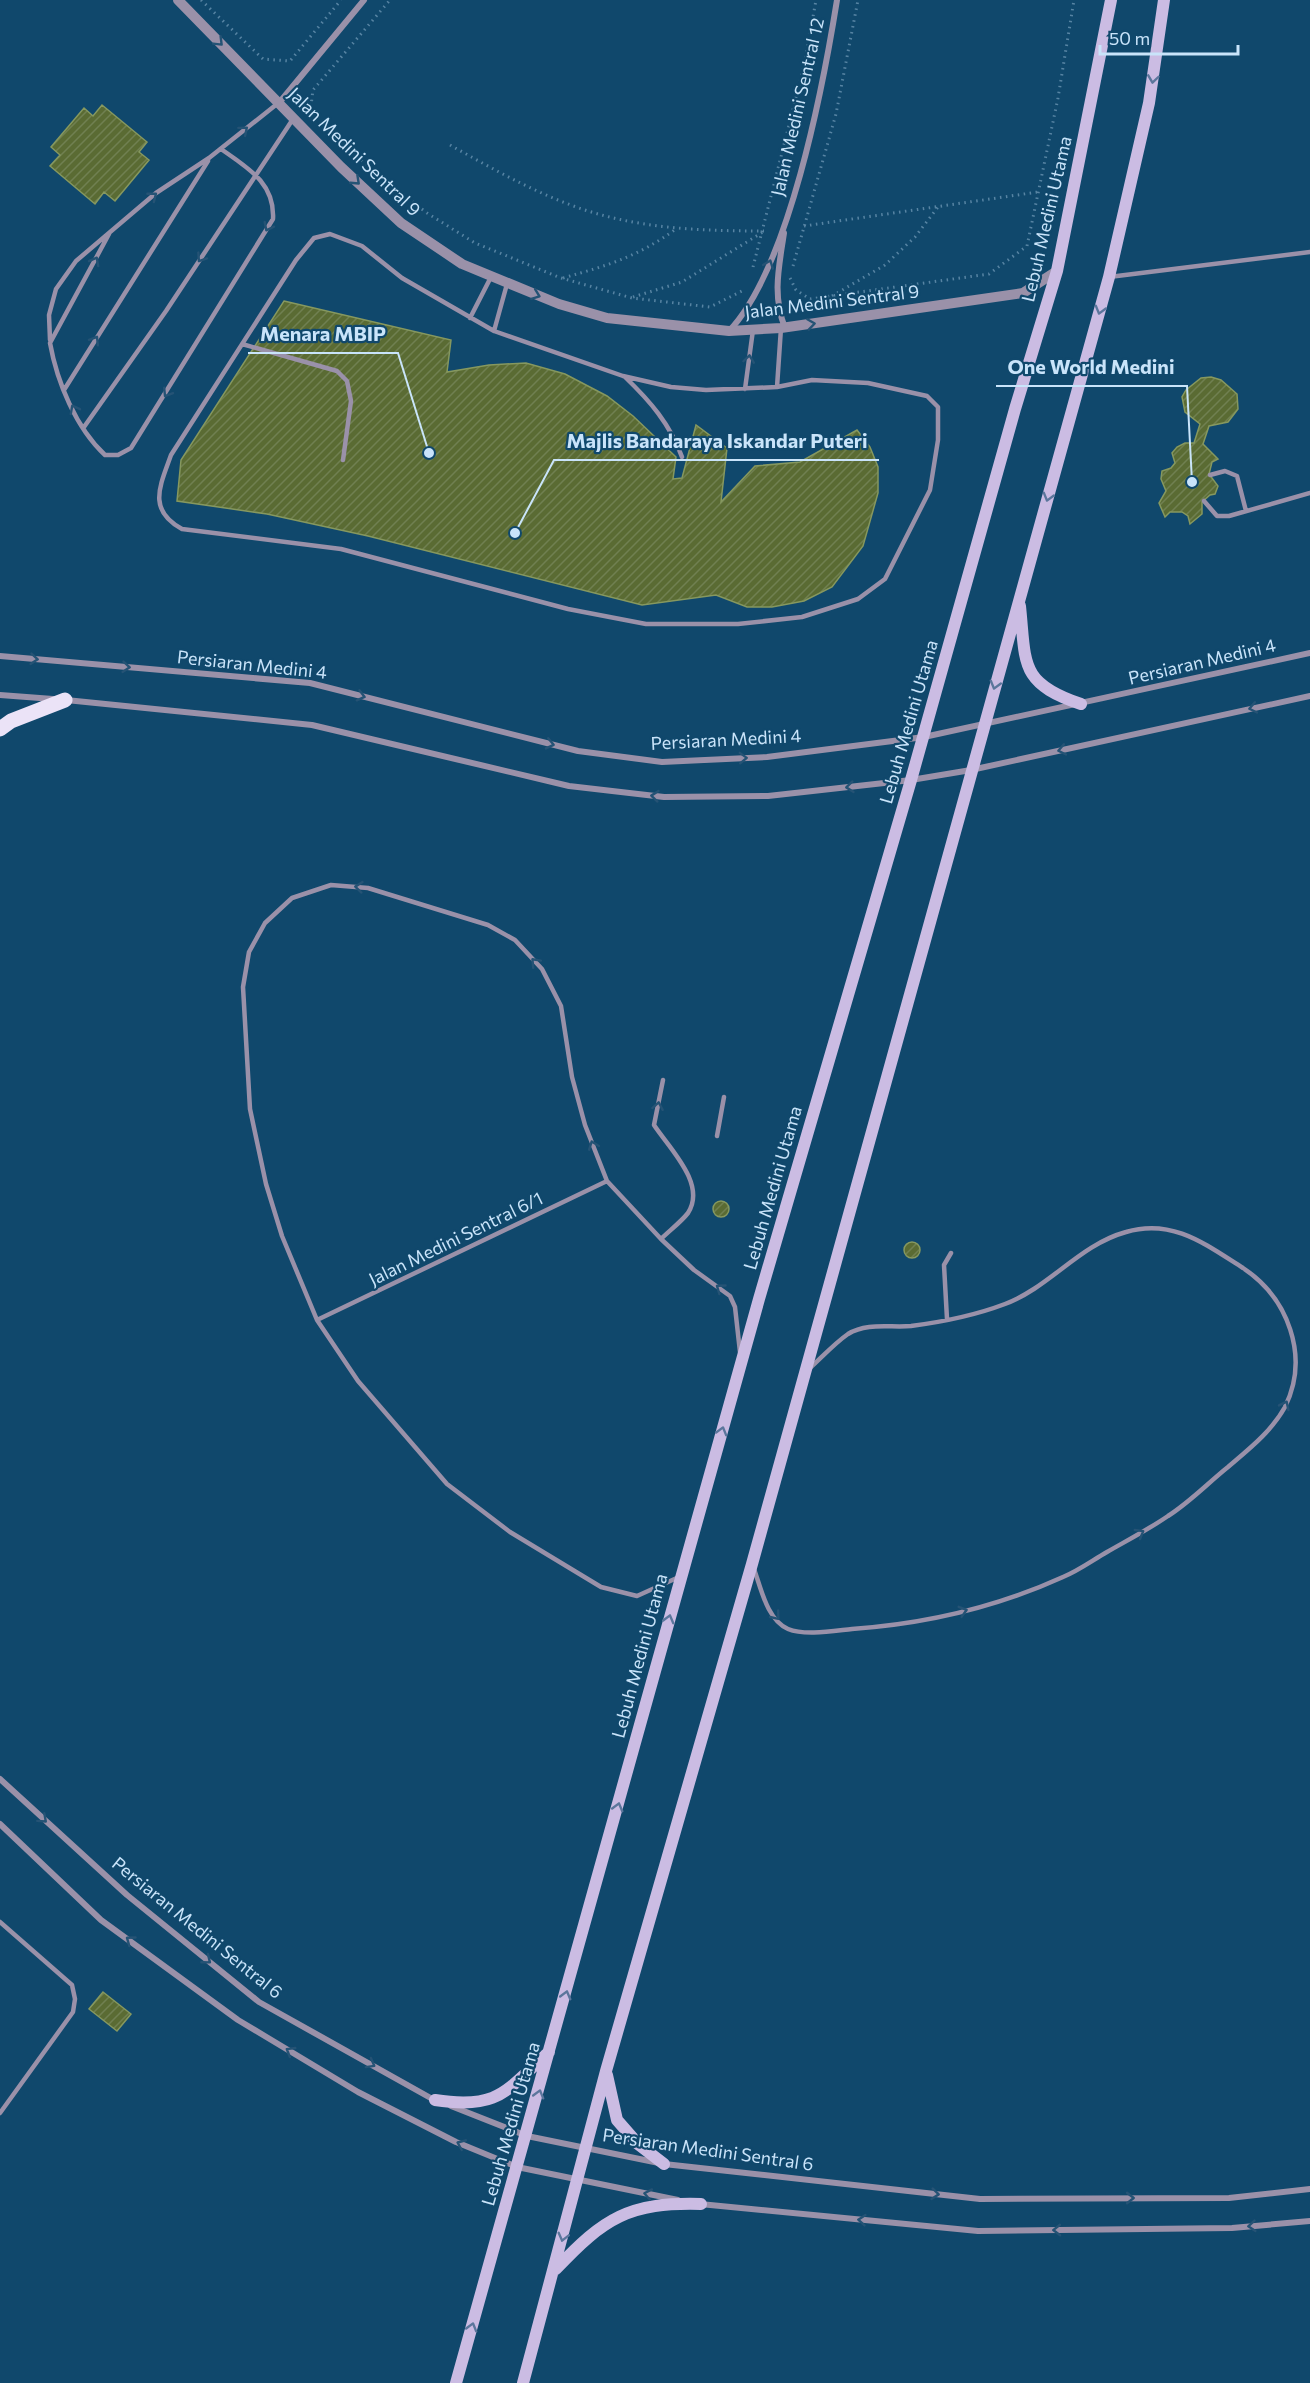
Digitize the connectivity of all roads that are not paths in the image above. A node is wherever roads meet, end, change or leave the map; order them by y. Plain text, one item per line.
1 (178, 0) edge
2 (364, 0) edge
3 (837, 0) edge
4 (1111, 0) edge
5 (1164, 0) edge
6 (279, 103) junction
7 (294, 118) junction
8 (221, 149) junction
9 (209, 158) junction
10 (256, 174) junction
11 (786, 221) junction
12 (109, 234) junction
13 (1310, 252) edge
14 (1057, 271) junction
15 (491, 277) junction
16 (1109, 278) junction
17 (507, 284) junction
18 (470, 318) junction
19 (783, 328) junction
20 (753, 330) junction
21 (729, 331) junction
22 (494, 332) junction
23 (50, 343) junction
24 (243, 344) junction
25 (623, 376) junction
26 (777, 387) junction
27 (745, 388) junction
28 (64, 390) junction
29 (84, 428) junction
30 (682, 457) dead end
31 (344, 460) dead end
32 (1210, 475) dead end
33 (1310, 493) edge
34 (1204, 501) dead end
35 (1246, 511) junction
36 (1019, 599) junction
37 (1310, 653) edge
38 (0, 656) edge
39 (0, 695) edge
40 (1310, 696) edge
41 (65, 700) junction
42 (1081, 704) junction
43 (984, 724) junction
44 (0, 729) edge
45 (924, 737) junction
46 (971, 770) junction
47 (911, 780) junction
48 (663, 1080) dead end
49 (724, 1097) dead end
50 (717, 1136) dead end
51 (607, 1181) junction
52 (661, 1239) junction
53 (951, 1253) dead end
54 (948, 1319) junction
55 (317, 1320) junction
56 (742, 1361) junction
57 (803, 1374) junction
58 (752, 1564) junction
59 (681, 1576) junction
60 (0, 1779) edge
61 (0, 1824) edge
62 (0, 1922) edge
63 (550, 2052) junction
64 (606, 2071) junction
65 (435, 2100) junction
66 (0, 2113) edge
67 (527, 2136) junction
68 (586, 2149) junction
69 (664, 2163) junction
70 (517, 2167) junction
71 (577, 2180) junction
72 (1310, 2189) edge
73 (701, 2204) junction
74 (1310, 2221) edge
75 (554, 2270) junction
76 (456, 2383) edge
77 (523, 2383) edge

1 -> 6 street, Jalan Medini Sentral 9
2 - 6 street
3 - 11 street, Jalan Medini Sentral 12
4 - 14 main road, Lebuh Medini Utama
5 -> 16 main road
6 - 7 street, Jalan Medini Sentral 9
8 -> 6 lane
7 - 10 lane
7 -> 15 street, Jalan Medini Sentral 9
8 - 9 lane
8 - 10 lane
12 -> 9 lane
28 -> 9 lane
10 -> 29 lane
10 -> 29 lane
11 - 19 street, Jalan Medini Sentral 12
21 -> 11 street, Jalan Medini Sentral 12
23 -> 12 lane
12 - 23 lane
13 - 16 lane
19 -> 14 street, Jalan Medini Sentral 9
14 - 45 main road, Lebuh Medini Utama
15 - 17 street, Jalan Medini Sentral 9
15 - 18 lane
16 -> 36 main road
17 -> 21 street, Jalan Medini Sentral 9
17 - 22 lane
18 - 22 lane
18 - 24 lane
19 - 20 street, Jalan Medini Sentral 9
19 - 26 lane
20 - 21 street, Jalan Medini Sentral 9
27 -> 20 lane
22 - 25 lane
23 - 28 lane
24 - 26 lane
24 - 31 lane
25 - 27 lane
25 - 30 lane
26 - 27 lane
29 -> 28 lane
32 - 35 lane
33 - 35 lane
34 - 35 lane
36 - 42 main road
36 -> 43 main road
37 - 42 street, Persiaran Medini 4
38 -> 45 street, Persiaran Medini 4
39 - 41 street
40 -> 46 street
41 - 44 main road
47 -> 41 street
42 - 43 street, Persiaran Medini 4
43 - 45 street, Persiaran Medini 4
43 - 46 main road
45 - 47 main road, Lebuh Medini Utama
46 - 47 street
46 - 57 main road
47 - 56 main road, Lebuh Medini Utama
52 -> 48 lane
49 - 50 lane
51 - 52 lane
51 - 55 lane, Jalan Medini Sentral 6/1
51 -> 55 lane
56 -> 52 lane
53 - 54 lane
54 - 57 lane
58 -> 54 lane
55 - 59 lane
59 -> 56 main road, Lebuh Medini Utama
57 - 58 main road
58 - 64 main road
63 -> 59 main road, Lebuh Medini Utama
60 -> 65 street, Persiaran Medini Sentral 6
70 -> 61 street
62 - 66 lane
63 - 65 main road
67 -> 63 main road, Lebuh Medini Utama
64 - 68 main road
64 - 69 main road
65 - 67 street, Persiaran Medini Sentral 6
67 - 68 street, Persiaran Medini Sentral 6
67 - 70 main road, Lebuh Medini Utama
68 - 69 street, Persiaran Medini Sentral 6
68 - 71 main road
69 -> 72 street, Persiaran Medini Sentral 6
70 - 71 street
76 -> 70 main road, Lebuh Medini Utama
73 -> 71 street
71 -> 75 main road
74 -> 73 street
73 - 75 main road
75 - 77 main road

